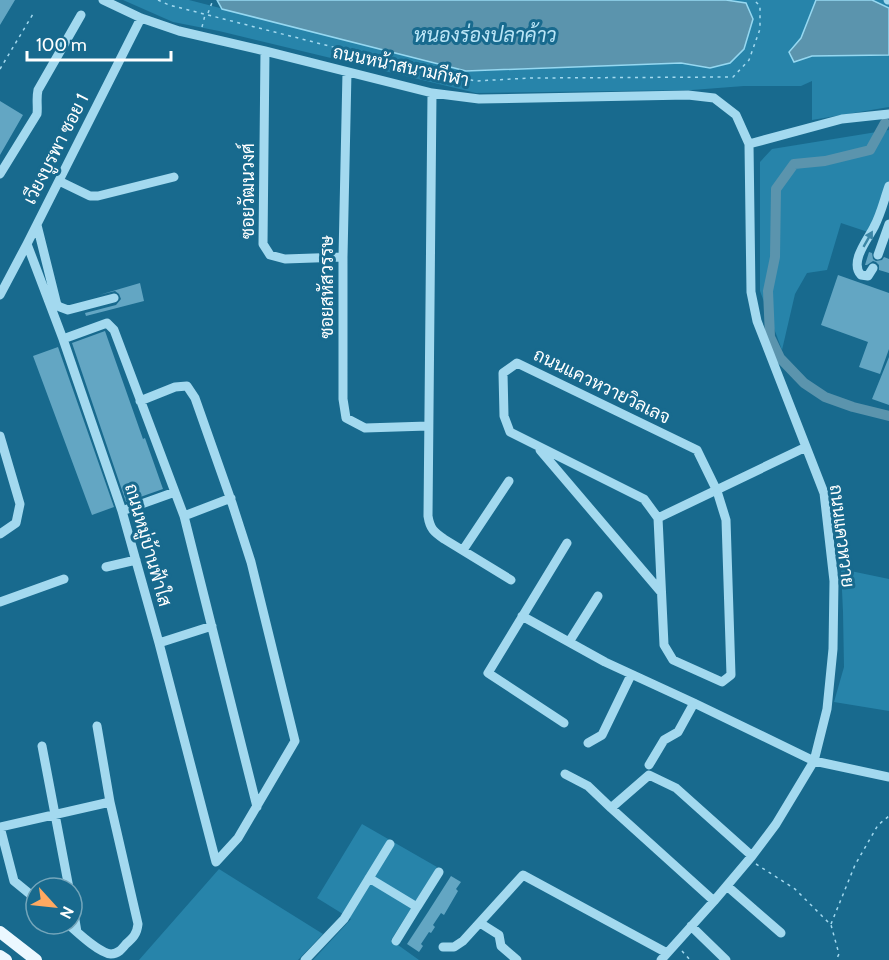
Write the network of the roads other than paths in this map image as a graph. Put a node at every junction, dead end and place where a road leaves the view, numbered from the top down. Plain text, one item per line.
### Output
1 (103, 0) edge
2 (81, 15) dead end
3 (141, 18) junction
4 (265, 51) junction
5 (347, 72) junction
6 (432, 93) junction
7 (889, 114) edge
8 (749, 144) junction
9 (1, 172) edge
10 (174, 177) dead end
11 (59, 181) junction
12 (889, 186) edge
13 (889, 224) edge
14 (37, 225) junction
15 (27, 244) junction
16 (878, 255) dead end
17 (343, 257) junction
18 (873, 268) dead end
19 (0, 295) edge
20 (114, 298) dead end
21 (63, 339) junction
22 (140, 401) junction
23 (428, 426) junction
24 (0, 436) edge
25 (537, 446) junction
26 (806, 447) junction
27 (509, 481) dead end
28 (717, 490) junction
29 (175, 492) junction
30 (231, 498) junction
31 (122, 511) junction
32 (184, 516) junction
33 (658, 518) junction
34 (0, 534) edge
35 (567, 543) dead end
36 (463, 550) junction
37 (136, 560) junction
38 (106, 567) dead end
39 (64, 579) dead end
40 (511, 580) dead end
41 (662, 592) junction
42 (598, 596) dead end
43 (0, 602) edge
44 (522, 616) junction
45 (212, 626) junction
46 (569, 642) junction
47 (159, 643) junction
48 (631, 675) junction
49 (694, 703) junction
50 (564, 723) dead end
51 (97, 726) dead end
52 (588, 743) dead end
53 (42, 746) dead end
54 (814, 761) junction
55 (649, 765) dead end
56 (566, 774) dead end
57 (889, 777) edge
58 (110, 802) junction
59 (257, 807) junction
60 (611, 808) junction
61 (56, 814) junction
62 (0, 827) edge
63 (390, 844) dead end
64 (750, 858) junction
65 (439, 872) dead end
66 (67, 876) edge
67 (369, 878) junction
68 (727, 886) junction
69 (24, 889) edge
70 (714, 901) junction
71 (417, 907) junction
72 (480, 923) junction
73 (691, 926) junction
74 (0, 932) edge
75 (781, 933) dead end
76 (82, 936) edge
77 (396, 941) dead end
78 (443, 946) dead end
79 (0, 956) edge
80 (664, 957) edge
81 (6, 960) edge
82 (36, 960) edge
83 (305, 960) edge
84 (517, 960) edge
85 (726, 960) edge

1 - 3 street, ถนนหน้าสนามกีฬา
2 - 9 street
3 - 4 street, ถนนหน้าสนามกีฬา
3 - 11 street, เวียงบูรพา ซอย 1
4 - 5 street, ถนนหน้าสนามกีฬา
4 - 17 street, ซอยวัฒนวงศ์
5 - 6 street, ถนนหน้าสนามกีฬา
5 - 17 street, ซอยสหัสวรรษ
6 - 8 street, ถนนหน้าสนามกีฬา
6 - 23 street
7 - 8 street
8 - 26 street, ถนนแควหวาย
10 - 11 street
11 - 14 street, เวียงบูรพา ซอย 1
18 -> 12 street
13 - 16 street
14 - 15 street, เวียงบูรพา ซอย 1
14 - 20 street
15 - 19 street, เวียงบูรพา ซอย 1
15 - 21 street, ถนนหมู่บ้านฟ้าใส
17 - 23 street, ซอยสหัสวรรษ
21 - 22 street
21 - 31 street, ถนนหมู่บ้านฟ้าใส
22 - 29 street
22 - 30 street
23 - 36 street
24 - 34 street
25 - 28 street, ถนนแควหวายวิลเลจ
25 - 33 street, ถนนแควหวายวิลเลจ
25 - 41 street, ถนนแควหวายวิลเลจ
26 - 28 street
26 - 54 street, ถนนแควหวาย
27 - 36 street
28 - 33 street
28 - 41 street, ถนนแควหวายวิลเลจ
29 - 31 street
29 - 32 street
30 - 32 street
30 - 59 street
31 - 37 street, ถนนหมู่บ้านฟ้าใส
32 - 45 street
33 - 41 street, ถนนแควหวายวิลเลจ
35 - 44 street
36 - 40 street
37 - 38 street
37 - 47 street, ถนนหมู่บ้านฟ้าใส
39 - 43 street
42 - 46 street
44 - 46 street
44 - 50 street
45 - 47 street
45 - 59 street
46 - 48 street
47 - 59 street, ถนนหมู่บ้านฟ้าใส
48 - 49 street
48 - 52 street
49 - 54 street
49 - 55 street
51 - 58 street
53 - 61 street
54 - 57 street
54 - 64 street, ถนนแควหวาย
56 - 60 street
58 - 61 street
58 - 76 street
60 - 64 street
60 - 70 street
61 - 62 street
61 - 66 street
62 - 69 street
63 - 67 street
64 - 68 street, ถนนแควหวาย
65 - 71 street
67 - 71 street
67 - 83 street
68 - 70 street, ถนนแควหวาย
68 - 75 street
70 - 73 street, ถนนแควหวาย
71 - 77 street
72 - 78 street
72 - 80 street
72 - 84 street
73 - 80 street, ถนนแควหวาย
73 - 85 street
74 - 82 main road
79 - 81 main road

